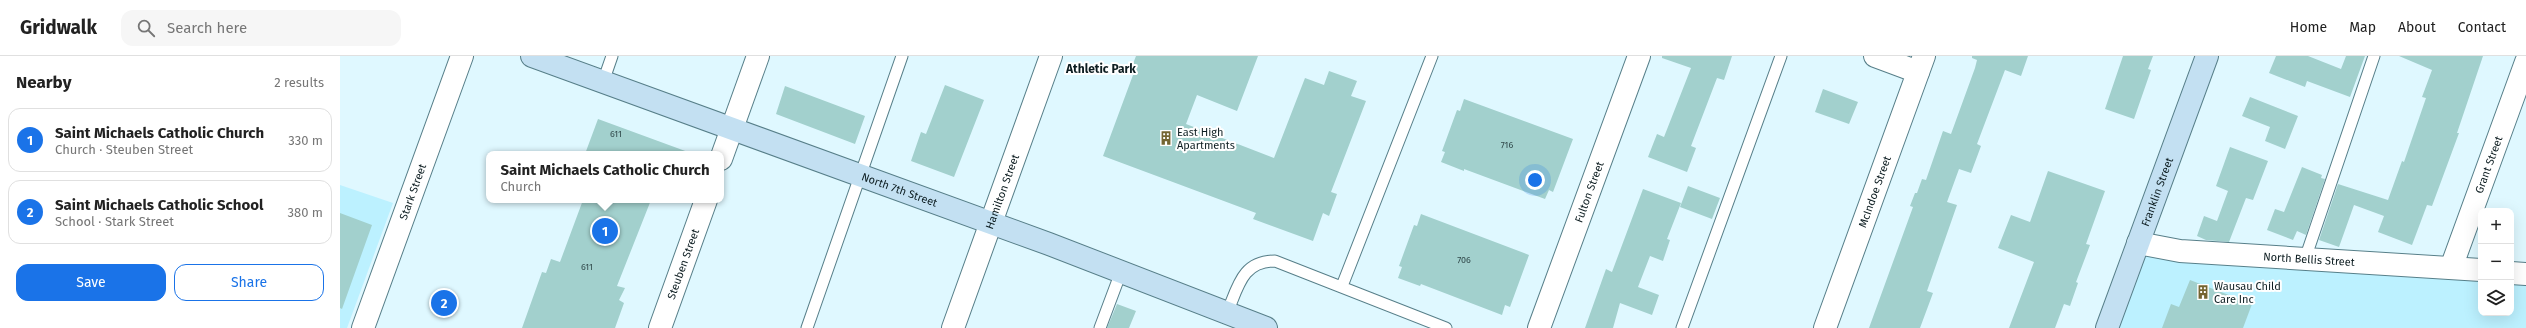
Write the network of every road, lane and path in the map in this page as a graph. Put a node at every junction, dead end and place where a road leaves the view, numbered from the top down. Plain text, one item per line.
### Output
1 (462, 56) edge
2 (532, 56) edge
3 (612, 56) edge
4 (758, 56) edge
5 (902, 56) edge
6 (1051, 56) edge
7 (1432, 56) edge
8 (1639, 56) edge
9 (1781, 56) edge
10 (1875, 56) edge
11 (2207, 56) edge
12 (2374, 56) edge
13 (2526, 62) edge
14 (1921, 64) edge
15 (603, 82) junction
16 (732, 130) junction
17 (724, 151) edge
18 (861, 177) junction
19 (705, 203) edge
20 (991, 224) junction
21 (2138, 243) junction
22 (2305, 259) junction
23 (2451, 268) junction
24 (2478, 270) edge
25 (1121, 272) junction
26 (2514, 273) edge
27 (2526, 274) edge
28 (1342, 286) junction
29 (1227, 313) junction
30 (1254, 326) edge
31 (364, 328) edge
32 (660, 328) edge
33 (807, 328) edge
34 (953, 328) edge
35 (1100, 328) edge
36 (1446, 328) edge
37 (1539, 328) edge
38 (1682, 328) edge
39 (1825, 328) edge
40 (2107, 328) edge

1 - 31 street, Stark Street
2 - 15 street, North 7th Street
3 - 15 lane
4 - 16 street
5 - 18 lane
6 - 20 street, Hamilton Street
7 - 28 lane
8 - 37 street, Fulton Street
9 - 38 lane
10 - 14 street
11 - 21 street, Franklin Street
12 - 22 lane
13 - 23 street, Grant Street
14 - 39 street, McIndoe Street
15 - 16 street, North 7th Street
16 - 17 street
16 - 18 street, North 7th Street
18 - 20 street, North 7th Street
18 - 33 lane
19 - 32 street, Steuben Street
20 - 25 street, North 7th Street
20 - 34 street, Hamilton Street
21 - 22 street, North Bellis Street
21 - 40 street, Franklin Street
22 - 23 street, North Bellis Street
23 - 24 street, North Bellis Street
25 - 29 street, North 7th Street
25 - 35 lane
26 - 27 street
28 - 29 lane
28 - 36 lane
29 - 30 street, North 7th Street

